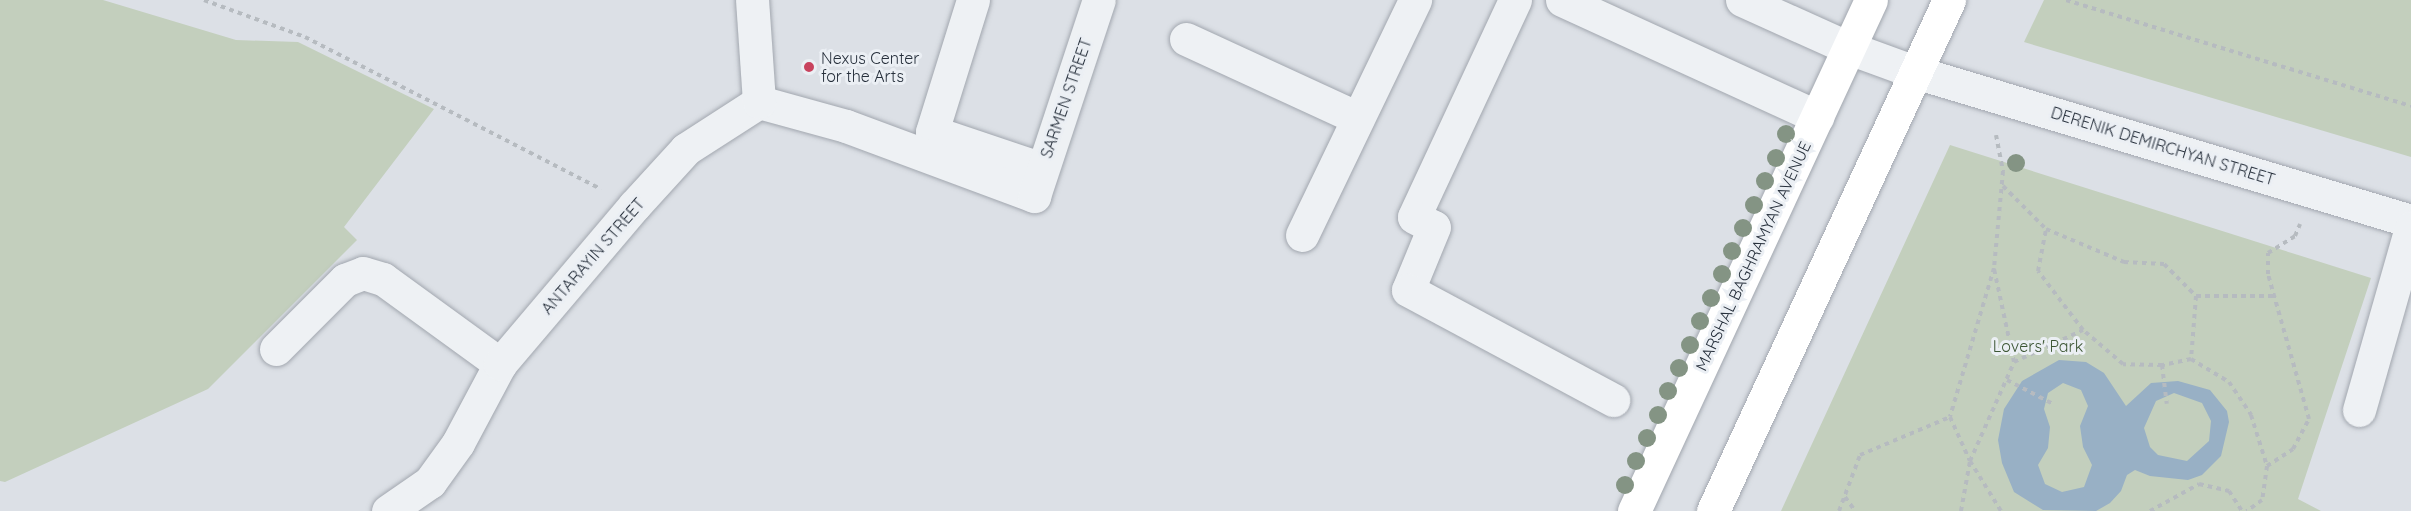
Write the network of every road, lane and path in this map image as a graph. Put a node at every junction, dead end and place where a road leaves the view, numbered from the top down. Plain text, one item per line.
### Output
1 (204, 0) edge
2 (753, 0) edge
3 (973, 0) edge
4 (1099, 0) edge
5 (1415, 0) edge
6 (1515, 0) edge
7 (1562, 0) edge
8 (1742, 0) edge
9 (1871, 0) edge
10 (1949, 0) edge
11 (2066, 0) edge
12 (1186, 39) dead end
13 (1849, 48) junction
14 (1915, 72) junction
15 (759, 102) junction
16 (2411, 106) edge
17 (1817, 117) junction
18 (1358, 118) junction
19 (1996, 135) dead end
20 (1038, 183) junction
21 (2003, 186) junction
22 (634, 206) junction
23 (2301, 220) dead end
24 (2411, 221) edge
25 (2411, 227) edge
26 (2046, 229) junction
27 (1302, 235) dead end
28 (1994, 268) junction
29 (2196, 296) junction
30 (2275, 296) junction
31 (2083, 330) junction
32 (276, 350) dead end
33 (2191, 358) junction
34 (2014, 362) junction
35 (500, 364) junction
36 (2162, 365) junction
37 (2007, 380) junction
38 (1613, 400) dead end
39 (2053, 404) dead end
40 (2167, 404) dead end
41 (2359, 410) dead end
42 (1950, 417) junction
43 (1970, 461) junction
44 (2266, 466) junction
45 (1845, 496) junction
46 (388, 511) edge
47 (1634, 511) edge
48 (1713, 511) edge
49 (1839, 511) edge
50 (1855, 511) edge
51 (1960, 511) edge
52 (2001, 511) edge
53 (2150, 511) edge
54 (2242, 511) edge
55 (2247, 511) edge

1 - 22 path
2 - 15 street
3 - 20 street
4 - 20 street, SARMEN STREET
5 - 18 street
6 - 38 street
7 - 17 street
8 - 13 street, DERENIK DEMIRCHYAN STREET
9 - 13 main road, MARSHAL BAGHRAMYAN AVENUE
10 - 14 main road
11 - 16 path
12 - 18 street
13 - 14 street, DERENIK DEMIRCHYAN STREET
13 - 17 main road, MARSHAL BAGHRAMYAN AVENUE
14 - 24 street, DERENIK DEMIRCHYAN STREET
14 - 48 main road
15 - 20 street
15 - 22 street, ANTARAYIN STREET
17 - 47 main road, MARSHAL BAGHRAMYAN AVENUE
18 - 27 street
19 - 21 path
21 - 26 path
21 - 28 path
22 - 35 street, ANTARAYIN STREET
23 - 30 path
25 - 41 street
26 - 29 path
26 - 31 path
28 - 34 path
28 - 42 path
29 - 30 path
29 - 33 path
30 - 44 path
31 - 34 path
31 - 36 path
32 - 35 street
33 - 36 path
33 - 44 path
34 - 37 path
35 - 46 street, ANTARAYIN STREET
36 - 40 path
37 - 39 path
37 - 43 path
42 - 43 path
42 - 45 path
43 - 51 path
43 - 52 path
44 - 55 path
45 - 49 path
45 - 50 path
53 - 54 path

